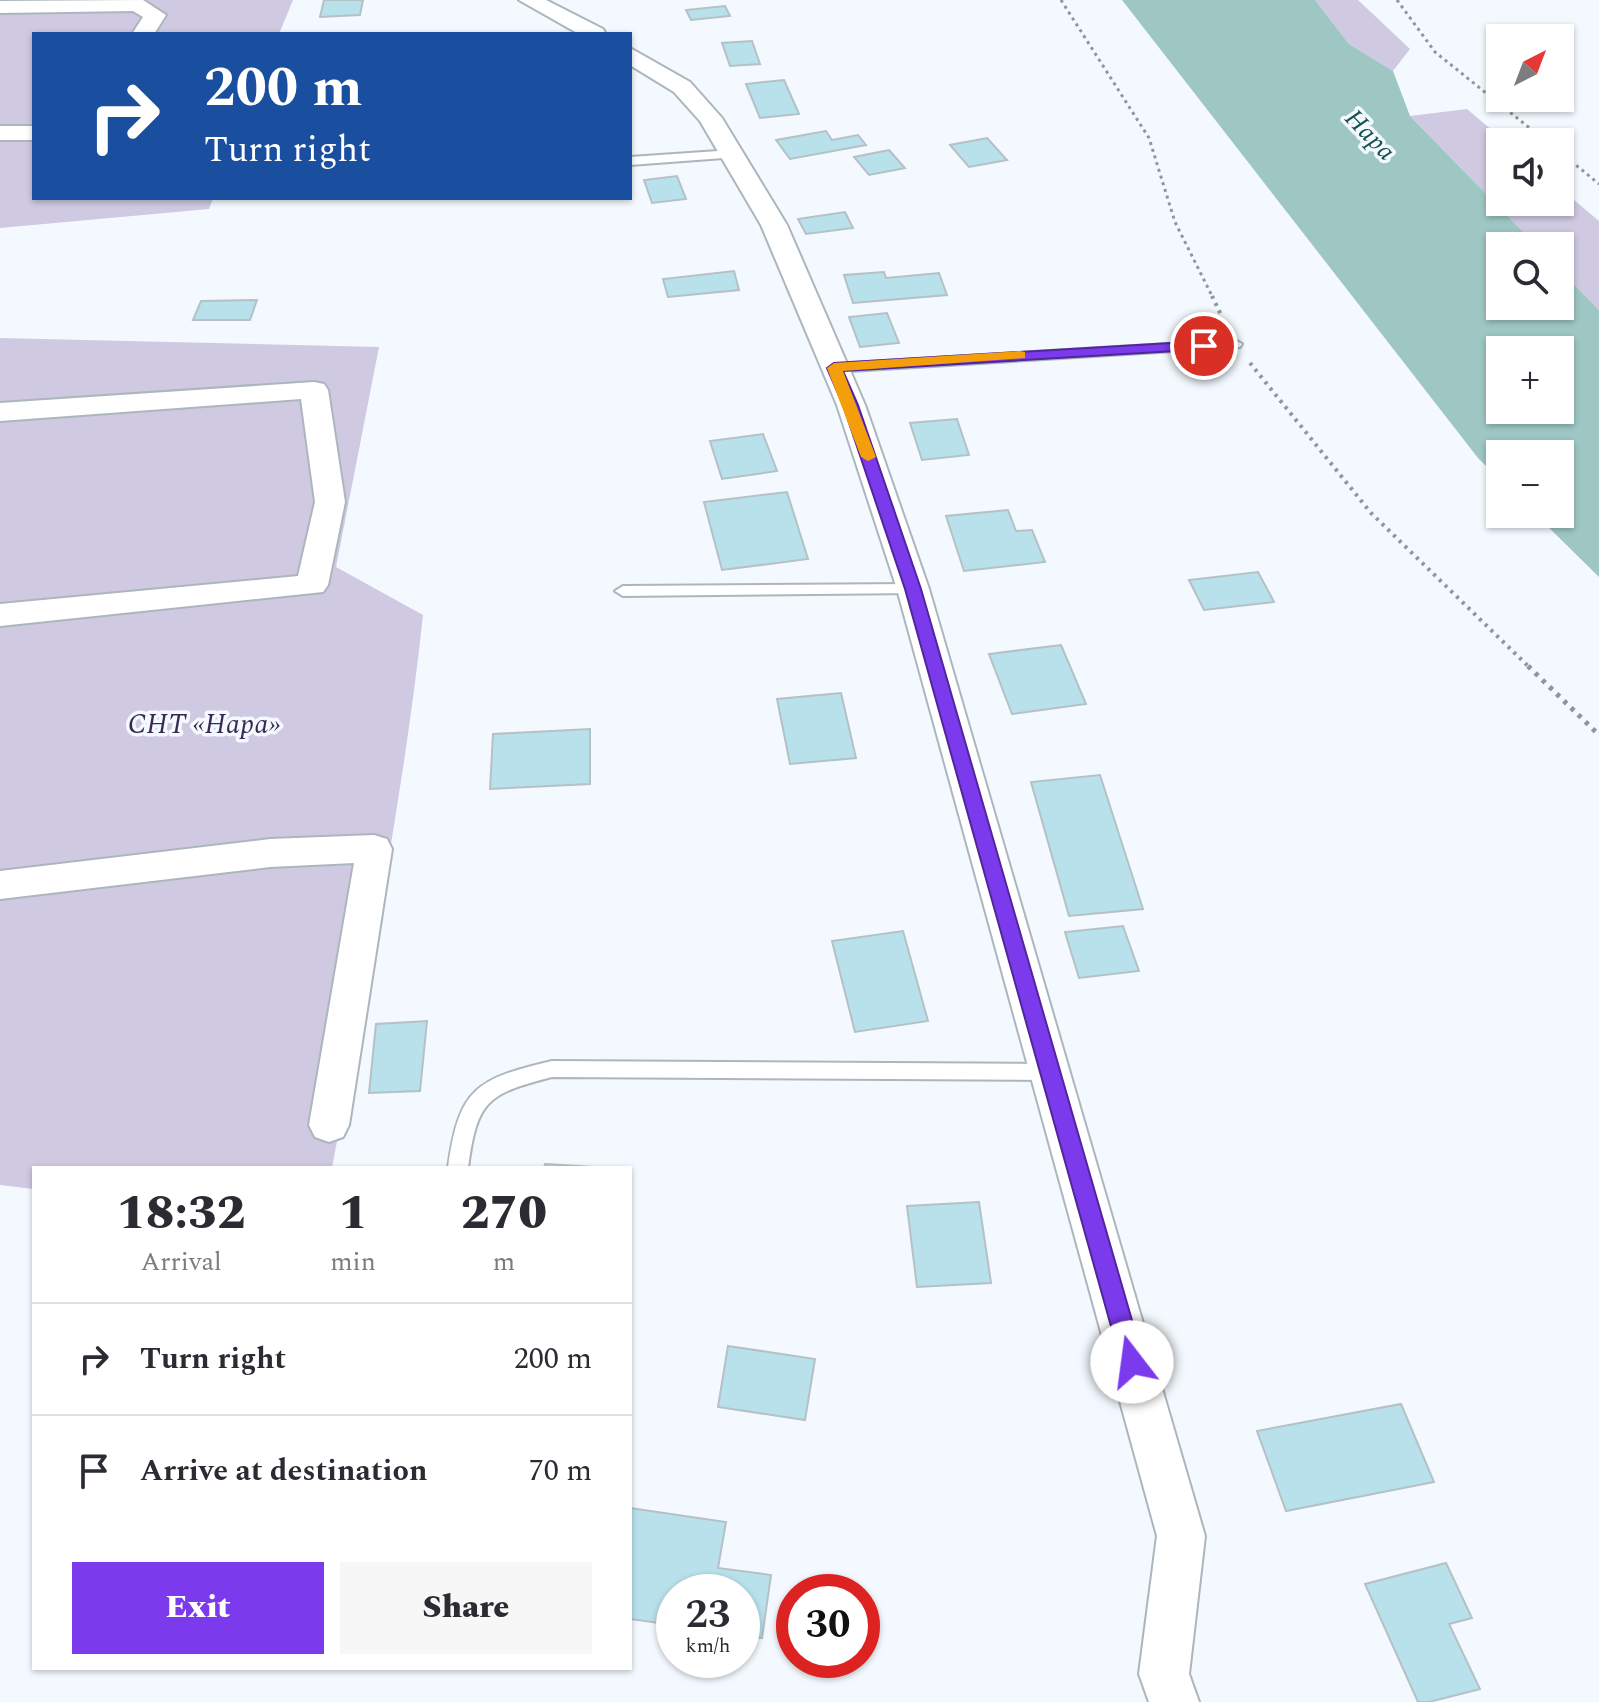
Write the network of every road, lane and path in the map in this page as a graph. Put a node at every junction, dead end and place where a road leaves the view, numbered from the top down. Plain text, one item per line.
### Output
1 (530, 0) edge
2 (1061, 0) edge
3 (1397, 0) edge
4 (0, 7) edge
5 (144, 32) edge
6 (591, 32) edge
7 (632, 56) edge
8 (1530, 128) edge
9 (0, 133) edge
10 (32, 133) edge
11 (733, 154) junction
12 (632, 161) edge
13 (1574, 163) edge
14 (1599, 184) edge
15 (1235, 344) junction
16 (834, 368) junction
17 (0, 412) edge
18 (913, 589) junction
19 (623, 591) dead end
20 (0, 615) edge
21 (1599, 735) edge
22 (0, 885) edge
23 (1052, 1072) junction
24 (329, 1125) dead end
25 (458, 1166) edge
26 (1174, 1702) edge

1 - 6 street
2 - 15 path
3 - 8 path
4 - 5 street
7 - 11 street
9 - 10 street
11 - 12 lane
11 - 16 street
13 - 14 path
15 - 16 lane
15 - 21 path
16 - 18 street
17 - 20 street
18 - 19 lane
18 - 23 street
22 - 24 street
23 - 25 lane
23 - 26 street

